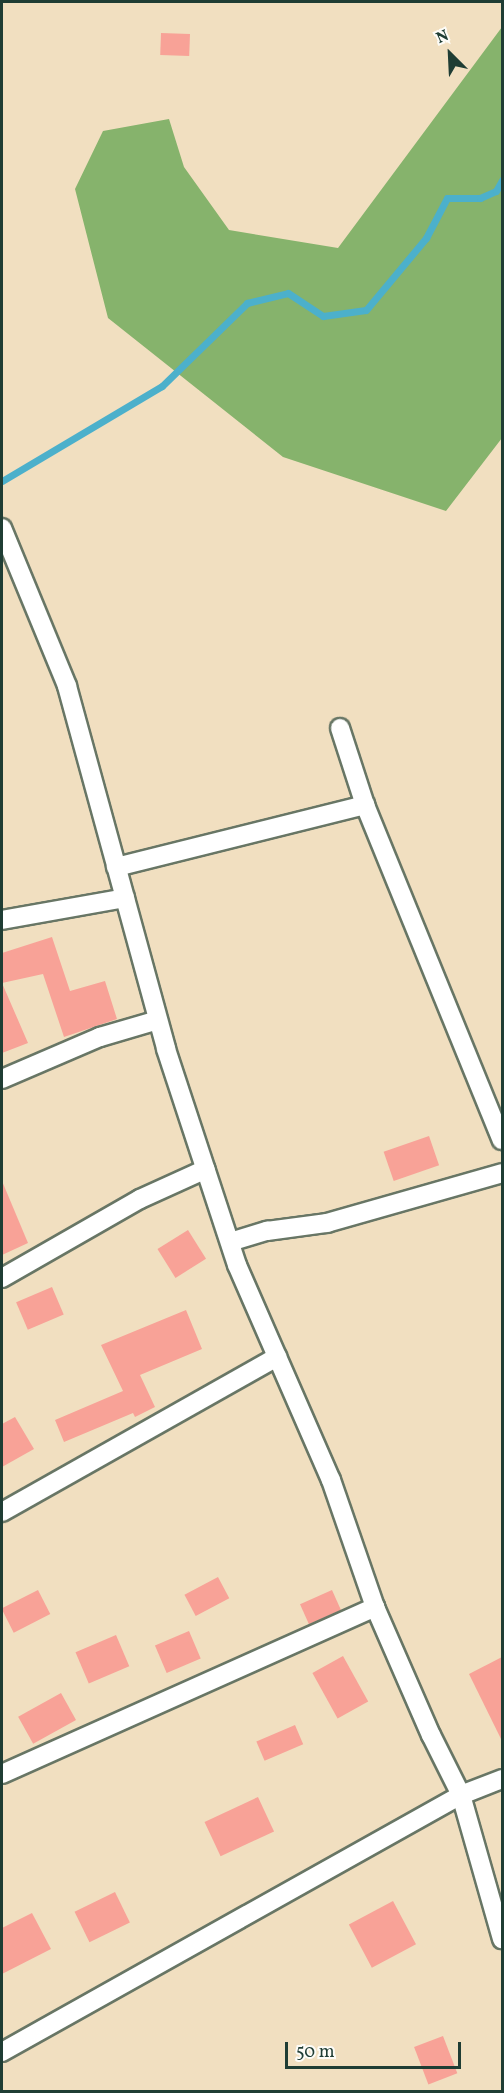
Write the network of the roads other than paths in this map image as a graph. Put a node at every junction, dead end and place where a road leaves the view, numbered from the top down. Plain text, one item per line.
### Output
1 (2, 528) edge
2 (340, 728) dead end
3 (365, 805) junction
4 (116, 867) junction
5 (125, 898) junction
6 (2, 920) edge
7 (158, 1020) junction
8 (2, 1078) edge
9 (502, 1140) edge
10 (206, 1169) junction
11 (502, 1173) edge
12 (230, 1242) junction
13 (2, 1278) edge
14 (277, 1357) junction
15 (2, 1512) edge
16 (375, 1607) junction
17 (2, 1774) edge
18 (502, 1779) edge
19 (460, 1795) junction
20 (502, 1939) edge
21 (2, 2052) edge

1 - 4 street
2 - 3 street
3 - 4 street
3 - 9 street
4 - 5 street
5 - 6 street
5 - 7 street
7 - 8 street
7 - 10 street
10 - 12 street
10 - 13 street
11 - 12 street
12 - 14 street
14 - 15 street
14 - 16 street
16 - 17 street
16 - 19 street
18 - 19 street
19 - 20 street
19 - 21 street

